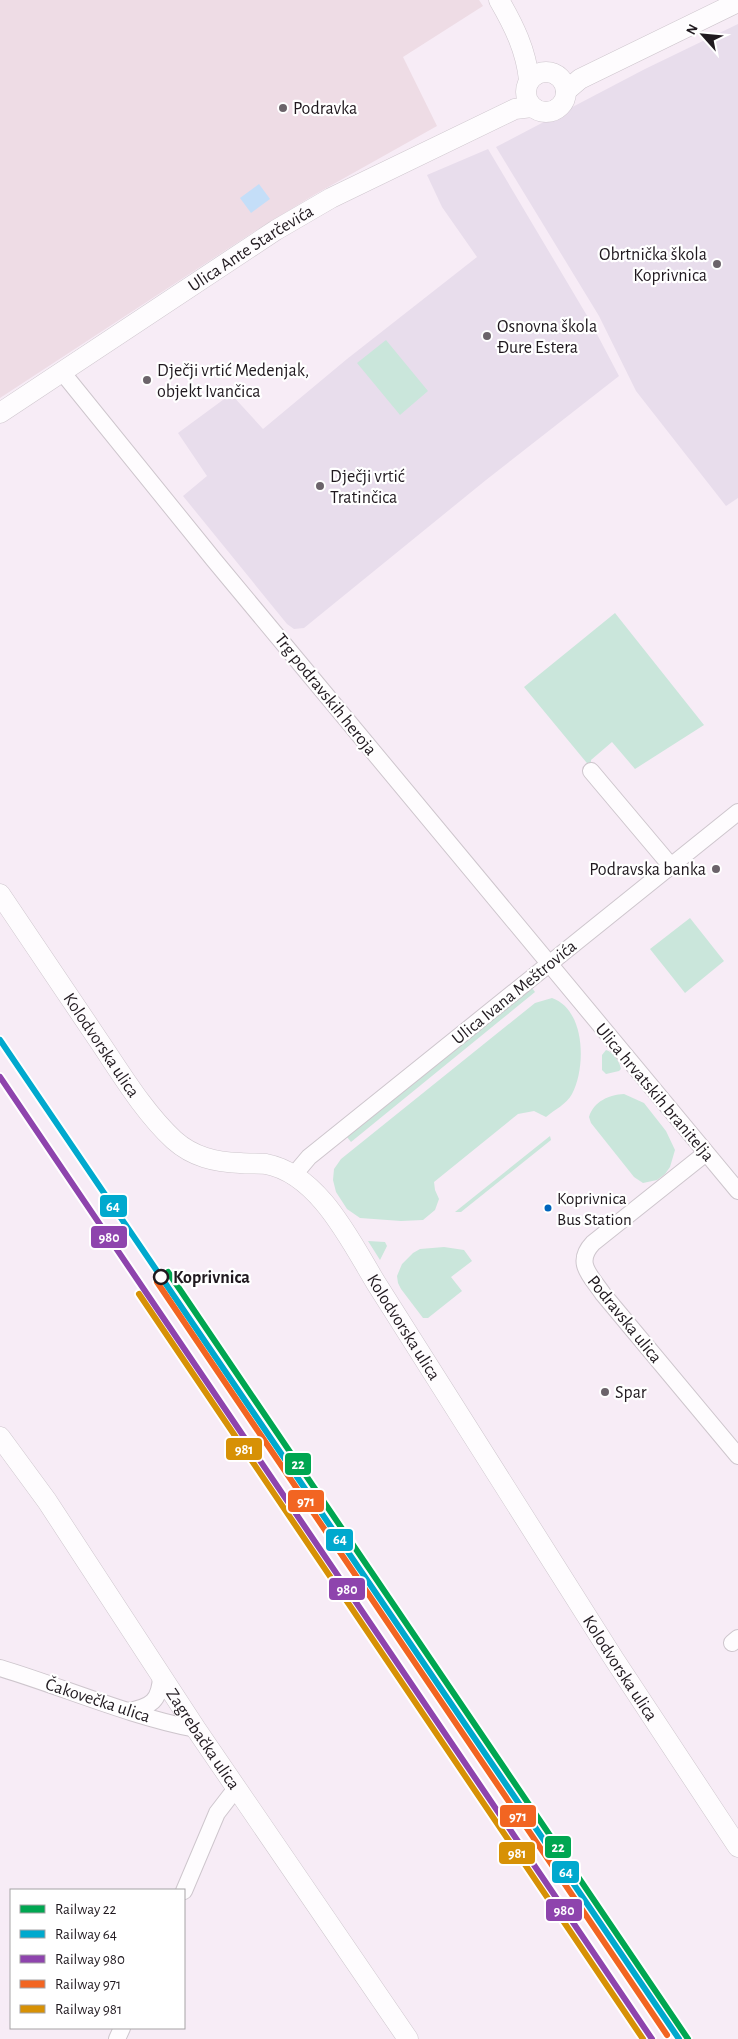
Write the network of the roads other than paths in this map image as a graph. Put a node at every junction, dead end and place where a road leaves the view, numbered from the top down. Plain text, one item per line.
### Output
1 (499, 0) edge
2 (724, 4) edge
3 (569, 83) junction
4 (528, 93) junction
5 (62, 372) junction
6 (0, 413) edge
7 (591, 771) dead end
8 (738, 812) edge
9 (671, 866) junction
10 (0, 894) edge
11 (549, 964) junction
12 (591, 1016) joint
13 (706, 1153) junction
14 (293, 1176) junction
15 (738, 1190) edge
16 (0, 1438) edge
17 (738, 1456) edge
18 (0, 1668) edge
19 (161, 1676) junction
20 (126, 1711) junction
21 (196, 1729) junction
22 (237, 1787) junction
23 (738, 1847) edge
24 (185, 1889) edge
25 (408, 2039) edge

1 - 4 main road
2 - 3 main road
3 - 4 main road
3 - 4 main road
4 - 5 main road, Ulica Ante Starčevića
5 - 6 main road, Ulica Ante Starčevića
5 - 11 street, Trg podravskih heroja
7 - 9 street
8 - 9 street, Ulica Ivana Meštrovića
9 - 11 street, Ulica Ivana Meštrovića
10 - 14 main road, Kolodvorska ulica
11 - 12 street, Trg podravskih heroja
11 - 14 street, Ulica Ivana Meštrovića
12 - 13 street, Ulica hrvatskih branitelja
13 - 15 street, Ulica hrvatskih branitelja
13 - 17 street, Podravska ulica
14 - 23 main road, Kolodvorska ulica
16 - 19 main road, Zagrebačka ulica
18 - 20 street, Čakovečka ulica
19 - 20 street
19 - 21 main road, Zagrebačka ulica
20 - 21 street, Čakovečka ulica
21 - 22 main road, Zagrebačka ulica
22 - 24 street
22 - 25 main road, Zagrebačka ulica

